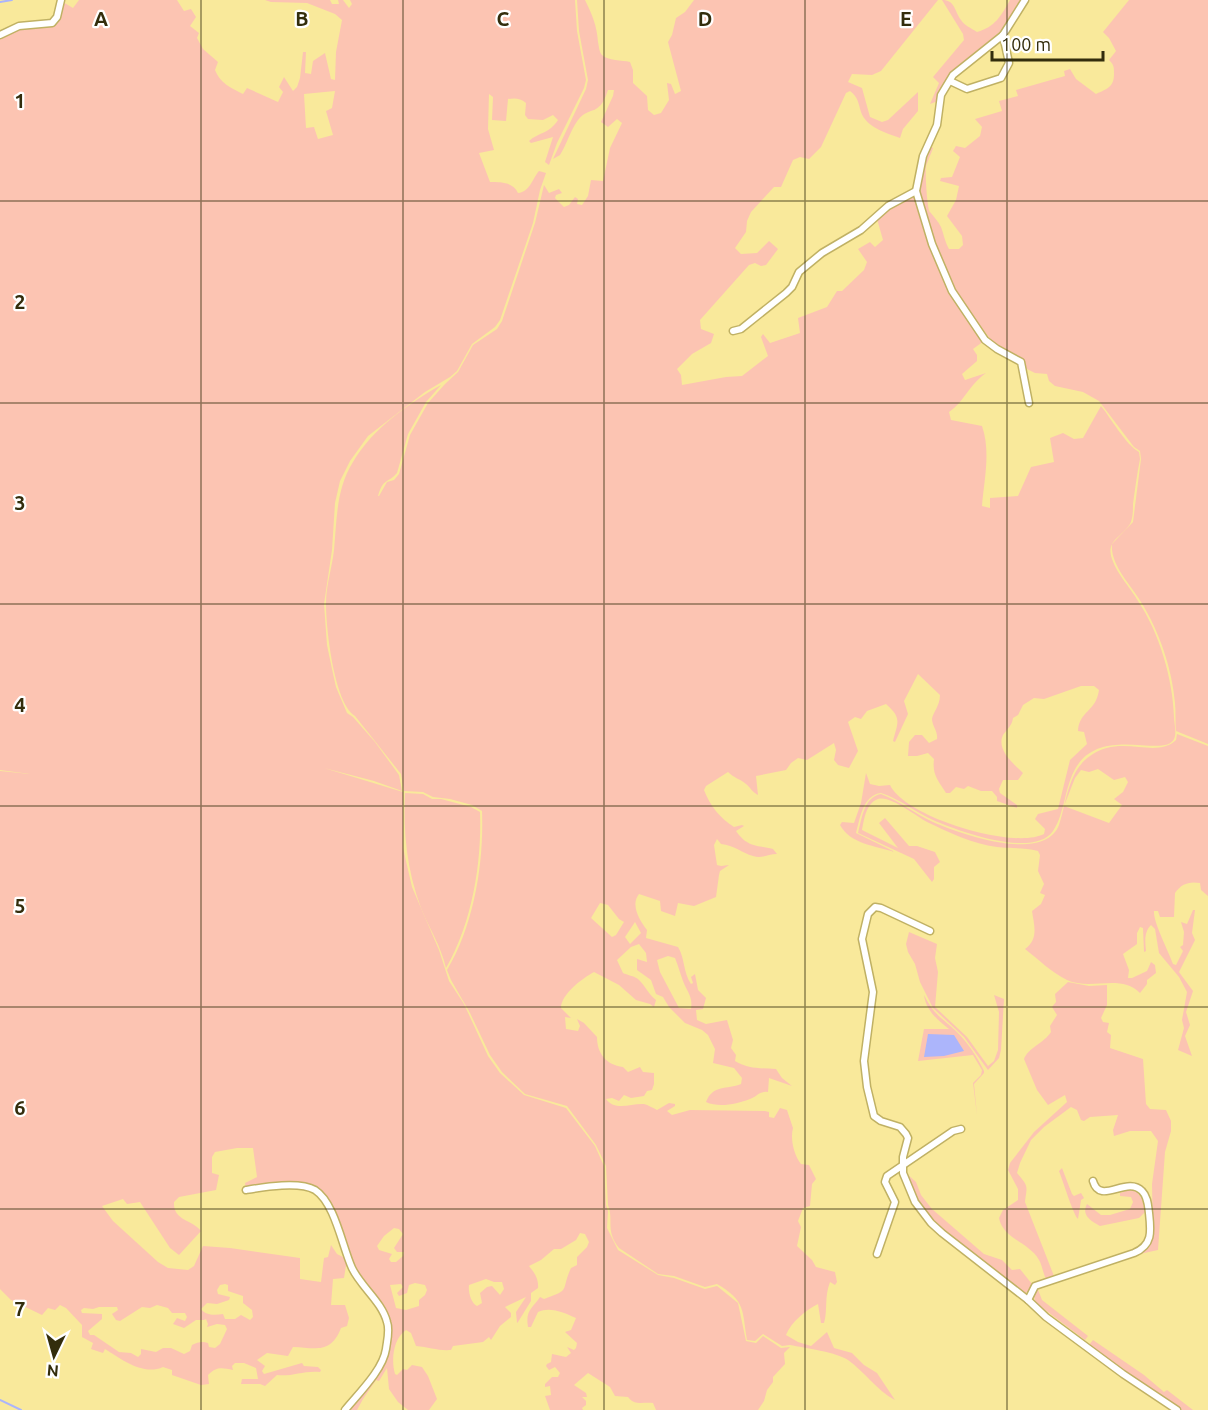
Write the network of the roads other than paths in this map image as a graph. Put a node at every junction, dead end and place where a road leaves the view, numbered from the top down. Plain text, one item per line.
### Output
1 (61, 0) edge
2 (1025, 0) edge
3 (0, 35) edge
4 (1003, 35) junction
5 (950, 81) junction
6 (916, 191) junction
7 (733, 331) dead end
8 (1029, 404) dead end
9 (930, 931) dead end
10 (961, 1129) dead end
11 (902, 1165) junction
12 (1093, 1181) dead end
13 (246, 1190) dead end
14 (877, 1254) dead end
15 (1028, 1300) junction
16 (345, 1410) edge
17 (1177, 1410) edge

1 - 3 street
2 - 4 street
4 - 5 street
4 - 5 street
5 - 6 street
6 - 7 street
6 - 8 street
9 - 11 street
10 - 11 street
11 - 14 street
11 - 15 street
12 - 15 street
13 - 16 street
15 - 17 street

